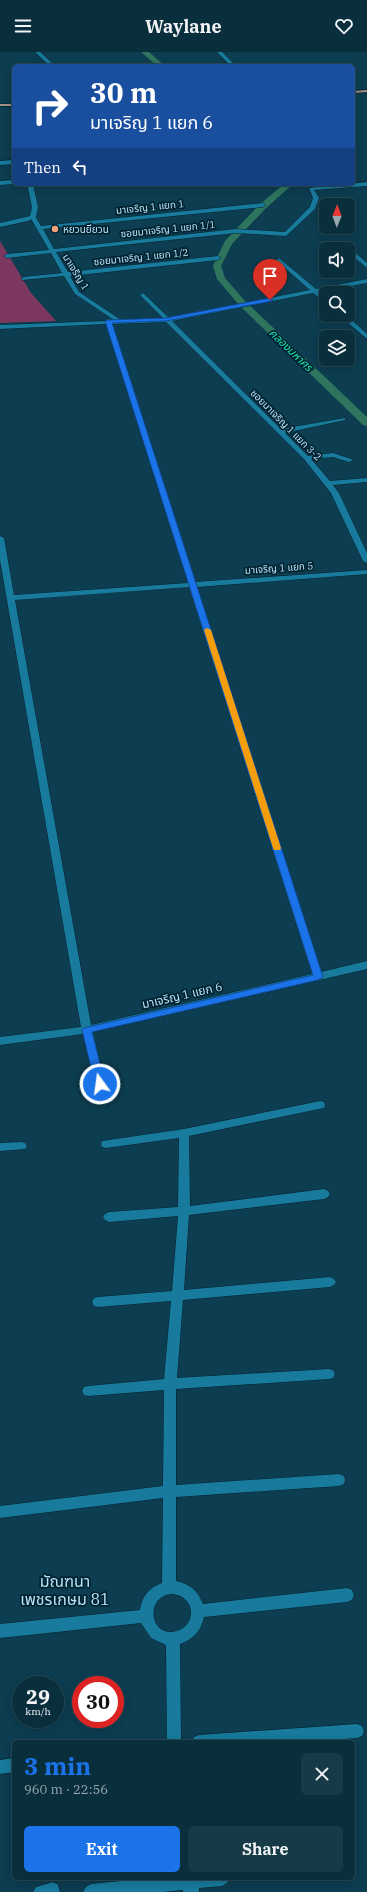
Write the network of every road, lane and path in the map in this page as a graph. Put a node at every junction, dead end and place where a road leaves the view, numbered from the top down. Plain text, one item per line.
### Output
1 (37, 52) edge
2 (219, 52) edge
3 (51, 64) edge
4 (232, 64) edge
5 (355, 92) edge
6 (367, 92) edge
7 (355, 97) edge
8 (367, 97) edge
9 (0, 100) edge
10 (12, 100) edge
11 (0, 105) edge
12 (12, 105) edge
13 (0, 162) edge
14 (12, 162) edge
15 (12, 182) edge
16 (0, 183) edge
17 (367, 184) edge
18 (355, 185) edge
19 (30, 186) edge
20 (341, 186) edge
21 (263, 205) dead end
22 (33, 217) junction
23 (0, 225) edge
24 (39, 228) junction
25 (52, 250) junction
26 (355, 255) edge
27 (7, 256) dead end
28 (218, 258) dead end
29 (279, 260) dead end
30 (367, 266) edge
31 (65, 274) junction
32 (24, 279) dead end
33 (367, 281) edge
34 (314, 291) junction
35 (143, 295) dead end
36 (319, 295) edge
37 (166, 320) junction
38 (108, 321) junction
39 (119, 321) junction
40 (350, 322) edge
41 (0, 327) edge
42 (367, 337) edge
43 (342, 419) dead end
44 (279, 432) junction
45 (306, 458) junction
46 (349, 460) dead end
47 (367, 480) edge
48 (328, 483) junction
49 (0, 538) edge
50 (367, 561) edge
51 (367, 572) edge
52 (192, 584) junction
53 (10, 598) junction
54 (367, 965) edge
55 (318, 977) junction
56 (87, 1030) junction
57 (0, 1041) edge
58 (100, 1084) dead end
59 (320, 1105) dead end
60 (184, 1133) junction
61 (106, 1144) dead end
62 (21, 1146) dead end
63 (0, 1147) edge
64 (324, 1194) dead end
65 (184, 1211) junction
66 (109, 1217) dead end
67 (330, 1282) dead end
68 (176, 1295) junction
69 (98, 1302) dead end
70 (329, 1374) dead end
71 (170, 1384) junction
72 (88, 1391) dead end
73 (339, 1480) dead end
74 (171, 1491) junction
75 (0, 1512) edge
76 (170, 1587) junction
77 (347, 1595) dead end
78 (198, 1610) junction
79 (145, 1616) junction
80 (0, 1631) edge
81 (173, 1638) junction
82 (357, 1731) dead end
83 (174, 1740) edge
84 (228, 1740) edge
85 (12, 1765) edge
86 (0, 1767) edge
87 (210, 1880) edge
88 (191, 1883) edge
89 (91, 1892) edge

1 - 3 street
2 - 4 street
5 - 6 main road
7 - 8 main road
9 - 10 main road
11 - 12 main road
13 - 14 street
15 - 16 street
17 - 18 street, ซอยมาเจริญ 1 แยก 1/1
19 - 22 street
20 - 25 street, ซอยมาเจริญ 1 แยก 1/1
21 - 24 street, มาเจริญ 1 แยก 1
22 - 23 street
22 - 24 street, มาเจริญ 1
24 - 25 street, มาเจริญ 1
25 - 27 street, ซอยมาเจริญ 1 แยก 1/1
25 - 31 street, มาเจริญ 1
26 - 30 street
28 - 31 street, ซอยมาเจริญ 1 แยก 1/2
29 - 34 street
31 - 32 street, ซอยมาเจริญ 1 แยก 1/2
31 - 39 street, มาเจริญ 1
33 - 34 street
34 - 36 street
34 - 37 street
35 - 37 street, ซอยมาเจริญ 1 แยก 3-2
37 - 39 street
37 - 44 street, ซอยมาเจริญ 1 แยก 3-2
38 - 39 street
38 - 41 street
38 - 52 street
40 - 42 street
43 - 44 street
44 - 45 street, ซอยมาเจริญ 1 แยก 3-2
45 - 46 street
45 - 48 street, ซอยมาเจริญ 1 แยก 3-2
47 - 48 street
48 - 50 street, ซอยมาเจริญ 1 แยก 3-2
49 - 53 street
51 - 52 street, มาเจริญ 1 แยก 5
52 - 53 street, มาเจริญ 1 แยก 5
52 - 55 street
53 - 56 street
54 - 55 street, มาเจริญ 1 แยก 6
55 - 56 street, มาเจริญ 1 แยก 6
56 - 57 street, มาเจริญ 1 แยก 6
56 - 58 street
59 - 60 street
60 - 61 street
60 - 65 street
62 - 63 street
64 - 65 street
65 - 66 street
65 - 68 street
67 - 68 street
68 - 69 street
68 - 71 street
70 - 71 street
71 - 72 street
71 - 74 street
73 - 74 street
74 - 75 street
74 - 76 street
76 - 78 street
76 - 79 street
77 - 78 street
78 - 81 street
79 - 80 street
79 - 81 street
81 - 83 street
82 - 84 street
85 - 86 street
87 - 88 street
88 - 89 street

